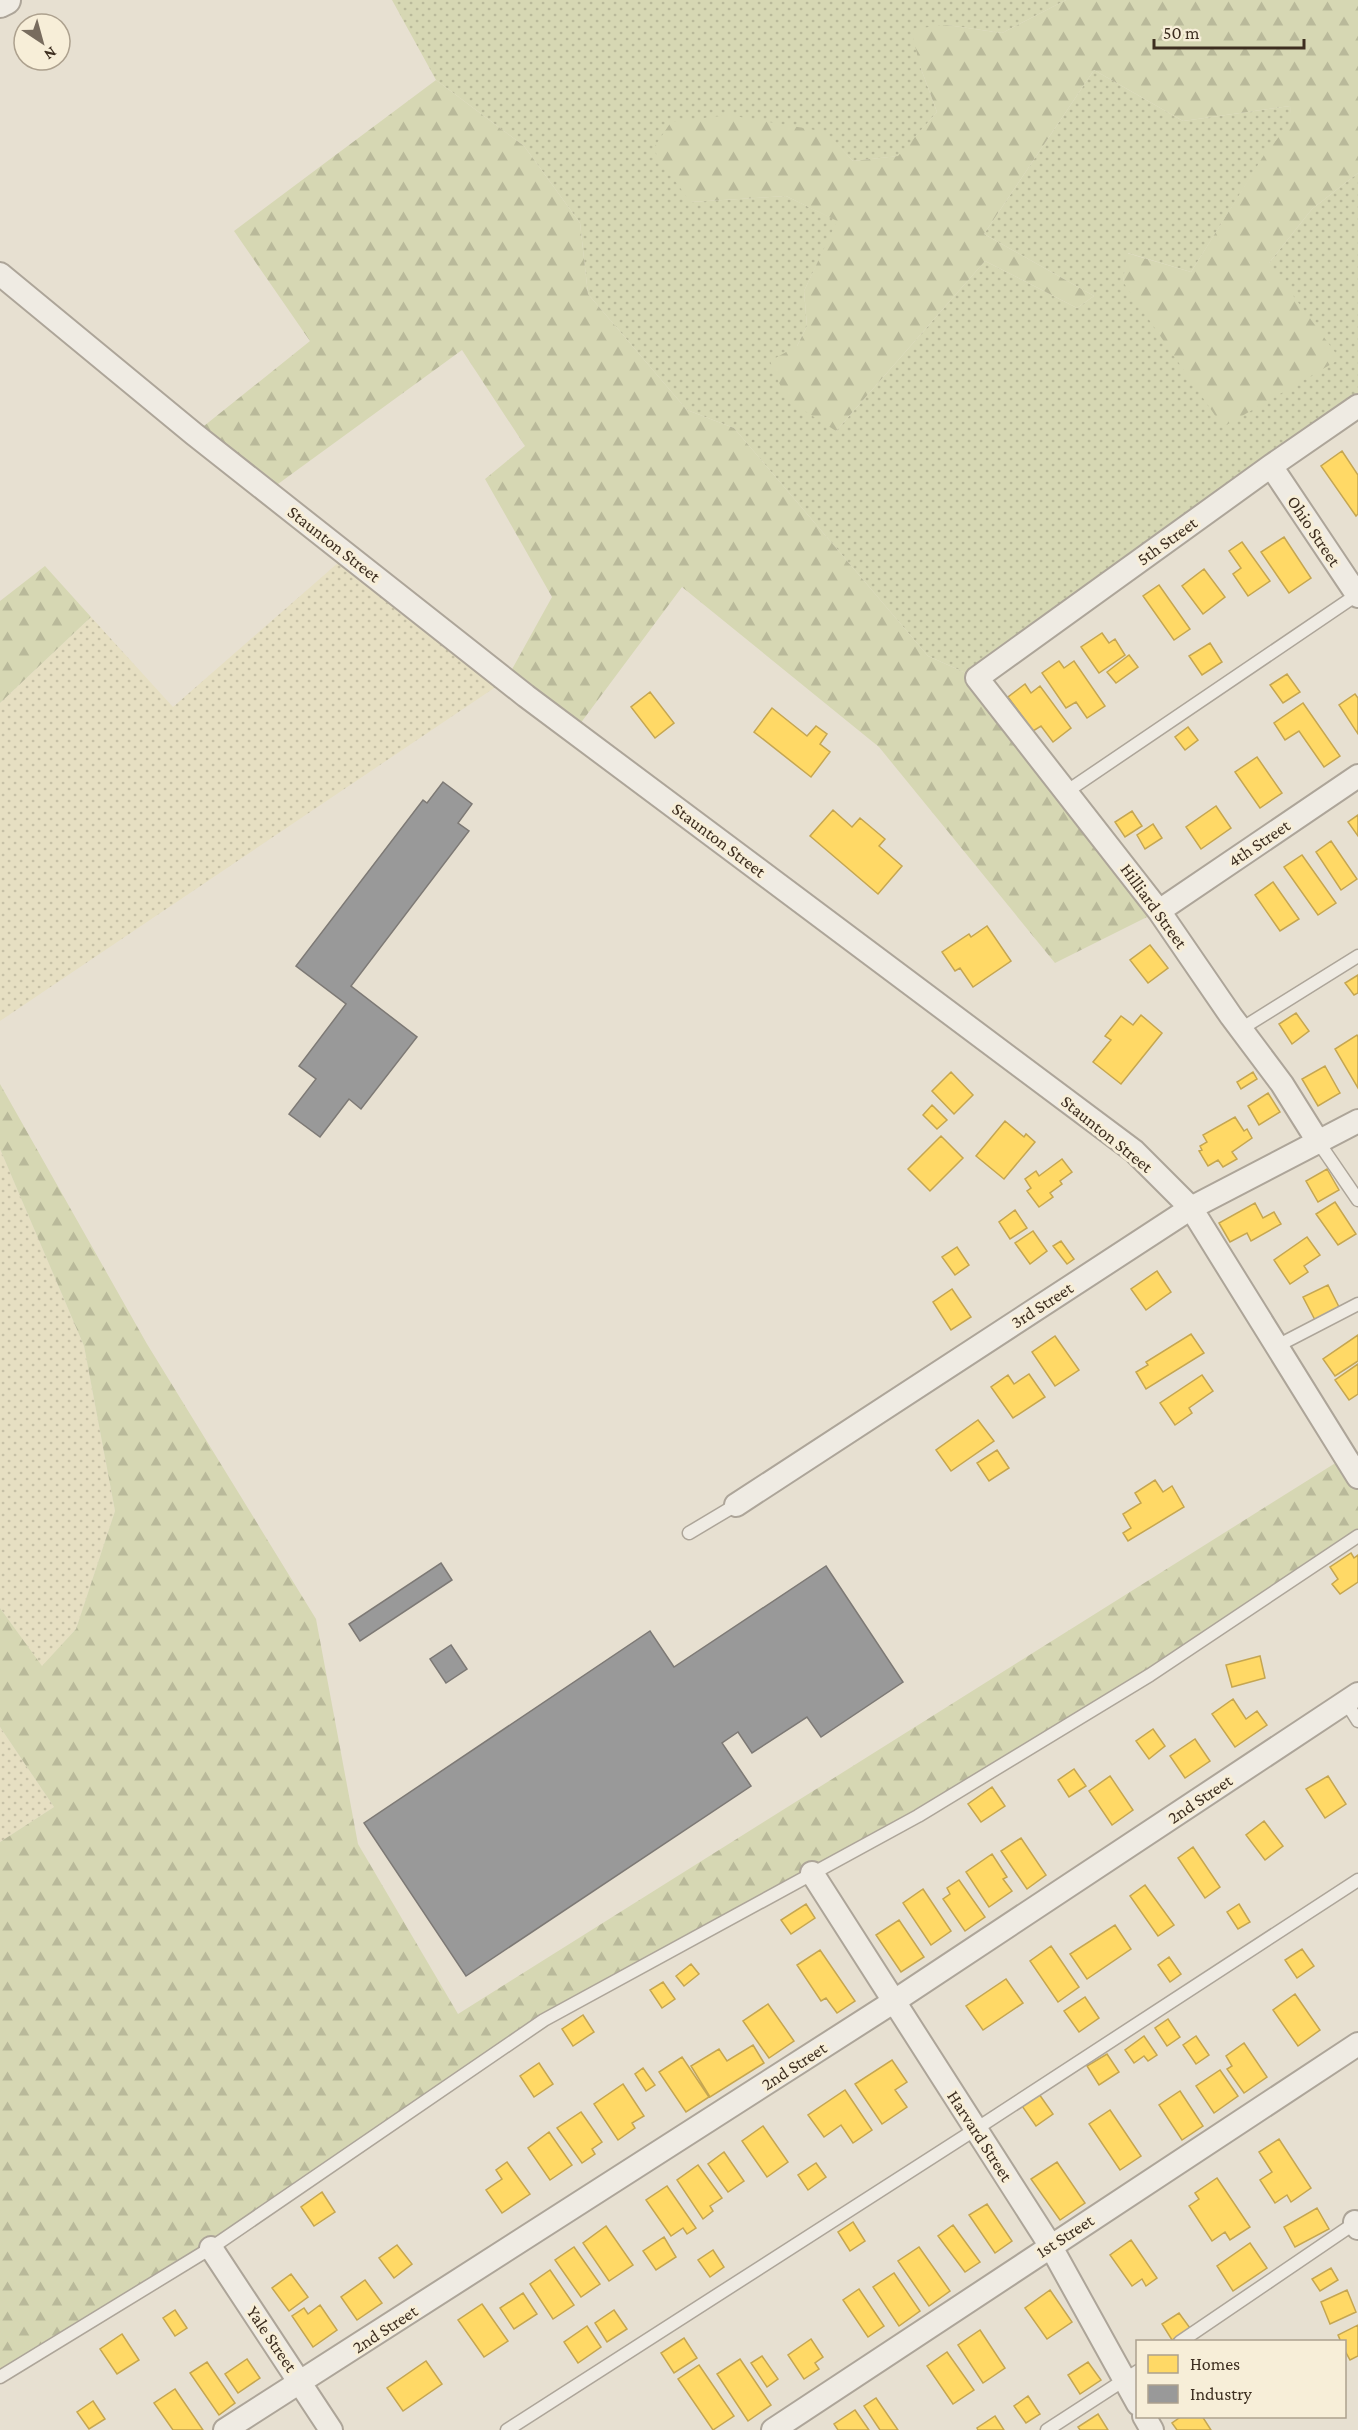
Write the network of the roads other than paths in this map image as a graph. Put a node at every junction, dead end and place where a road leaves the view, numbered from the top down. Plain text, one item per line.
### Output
1 (6, 0) edge
2 (0, 3) edge
3 (0, 274) edge
4 (1358, 406) edge
5 (1270, 466) junction
6 (1358, 595) edge
7 (977, 678) joint
8 (1358, 776) edge
9 (1066, 792) junction
10 (1160, 910) junction
11 (1358, 956) edge
12 (1240, 1029) junction
13 (1358, 1121) edge
14 (1319, 1143) junction
15 (1358, 1200) edge
16 (1191, 1208) junction
17 (1358, 1304) edge
18 (1277, 1346) junction
19 (1358, 1477) edge
20 (736, 1505) joint
21 (689, 1533) dead end
22 (1358, 1536) edge
23 (1352, 1698) edge
24 (1358, 1721) edge
25 (812, 1873) junction
26 (1358, 1880) edge
27 (893, 2002) junction
28 (1358, 2044) edge
29 (975, 2129) junction
30 (1357, 2224) edge
31 (1050, 2245) junction
32 (211, 2248) junction
33 (1183, 2340) edge
34 (1131, 2375) edge
35 (0, 2377) edge
36 (301, 2383) junction
37 (1136, 2399) edge
38 (225, 2430) edge
39 (331, 2430) edge
40 (507, 2430) edge
41 (772, 2430) edge
42 (1047, 2430) edge

1 - 2 street
3 - 16 street, Staunton Street
4 - 5 street, 5th Street
5 - 6 street, Ohio Street
5 - 7 street, 5th Street
6 - 9 lane
7 - 9 street, Hilliard Street
8 - 10 street, 4th Street
9 - 10 street, Hilliard Street
10 - 12 street, Hilliard Street
11 - 12 lane
12 - 14 street, Hilliard Street
13 - 14 street, 3rd Street
14 - 15 lane
14 - 16 street, 3rd Street
16 - 18 street, Staunton Street
16 - 20 street, 3rd Street
17 - 18 lane
18 - 19 street, Staunton Street
20 - 21 lane
22 - 25 lane
23 - 24 lane
23 - 27 street, 2nd Street
25 - 27 street, Harvard Street
25 - 32 lane
26 - 29 lane
27 - 29 street, Harvard Street
27 - 36 street, 2nd Street
28 - 31 street, 1st Street
29 - 31 street, Harvard Street
29 - 40 lane
30 - 33 lane
31 - 34 street, Harvard Street
31 - 41 street, 1st Street
32 - 35 lane
32 - 36 street, Yale Street
34 - 37 street, Harvard Street
34 - 42 lane
36 - 38 street, 2nd Street
36 - 39 street, Yale Street

